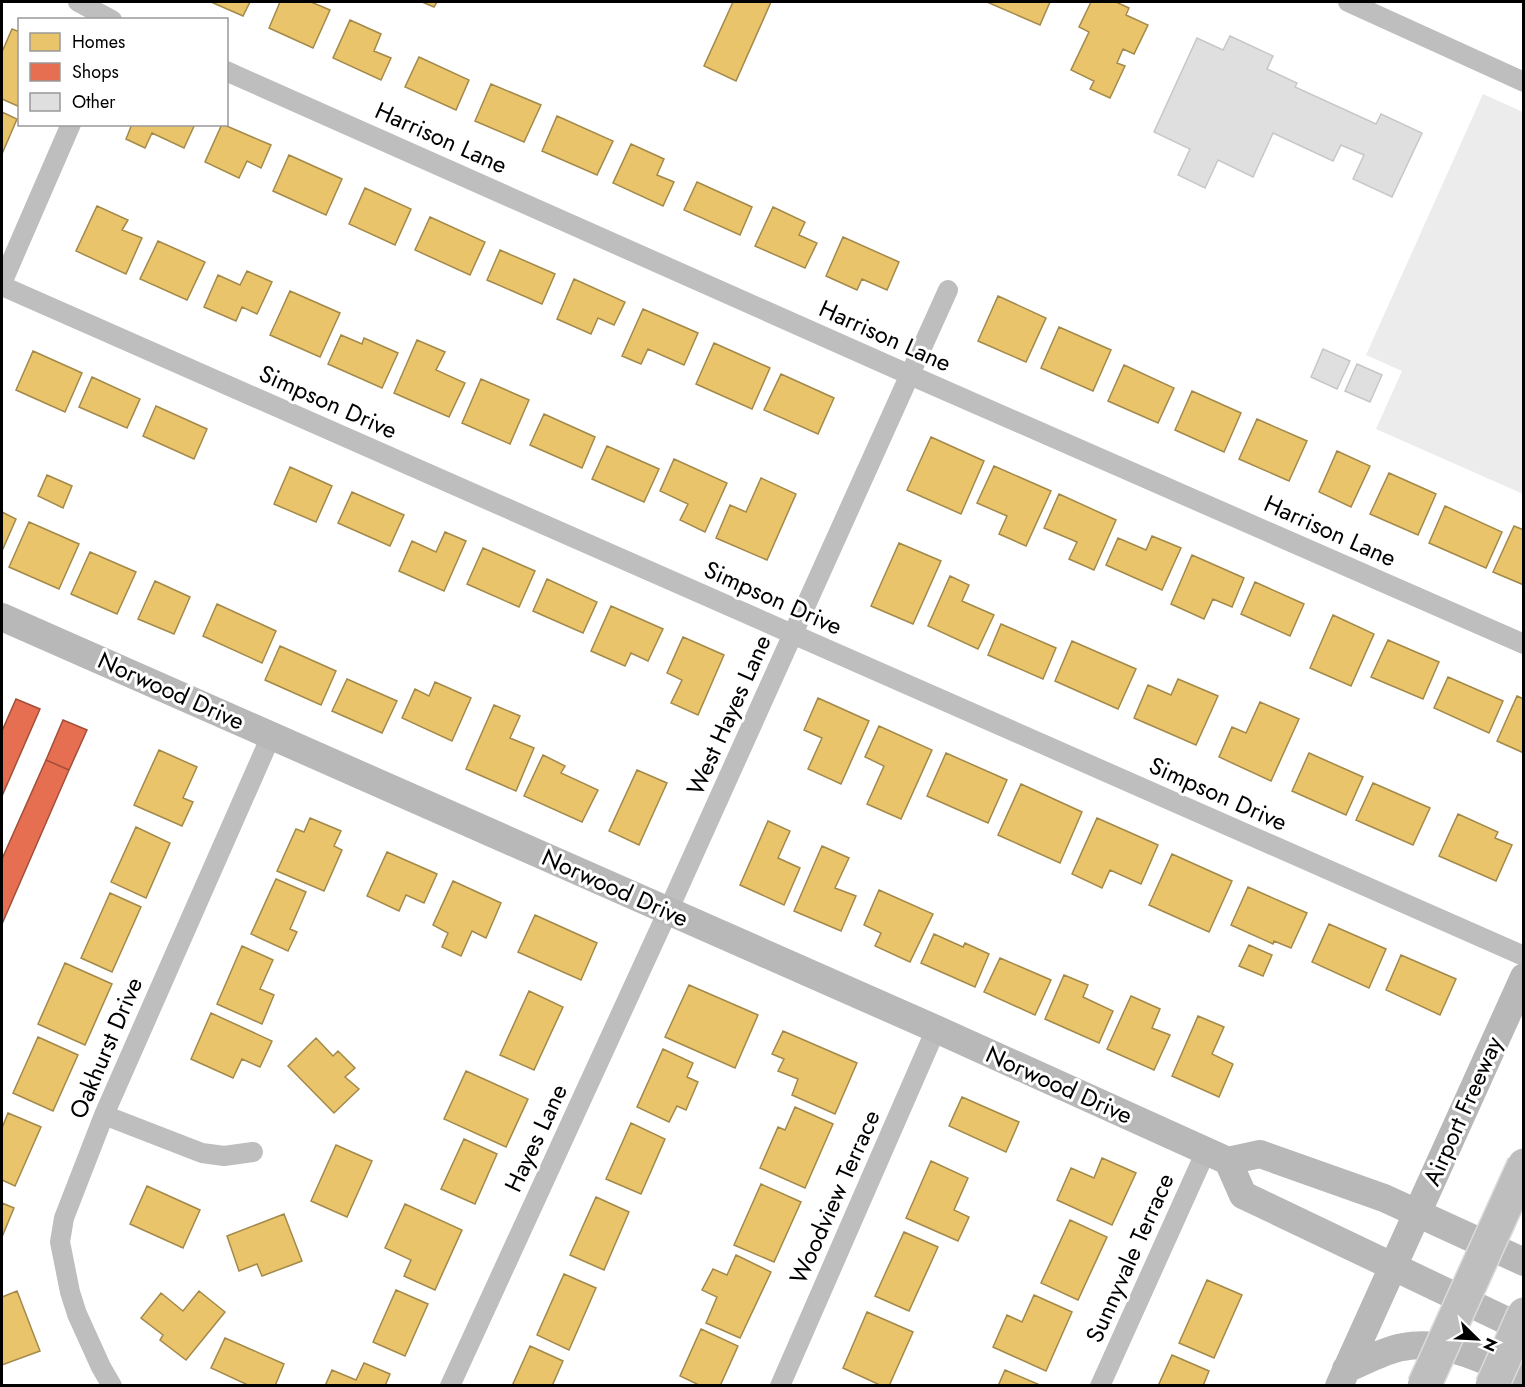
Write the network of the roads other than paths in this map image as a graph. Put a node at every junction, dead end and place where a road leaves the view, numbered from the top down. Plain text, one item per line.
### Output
1 (78, 2) edge
2 (1348, 2) edge
3 (108, 18) edge
4 (228, 72) edge
5 (1524, 82) edge
6 (70, 126) edge
7 (2, 284) edge
8 (948, 290) dead end
9 (909, 375) junction
10 (2, 617) edge
11 (793, 635) junction
12 (1524, 644) edge
13 (271, 736) junction
14 (668, 911) junction
15 (1524, 956) edge
16 (1524, 977) edge
17 (936, 1029) junction
18 (104, 1114) junction
19 (253, 1152) dead end
20 (1217, 1156) junction
21 (1524, 1166) edge
22 (1417, 1213) junction
23 (1524, 1262) edge
24 (1392, 1267) junction
25 (1524, 1314) edge
26 (1524, 1329) edge
27 (1342, 1377) edge
28 (1524, 1377) edge
29 (112, 1386) edge
30 (450, 1386) edge
31 (780, 1386) edge
32 (1100, 1386) edge
33 (1424, 1386) edge
34 (1492, 1386) edge

1 - 3 street
2 - 5 street
4 - 9 street, Harrison Lane
6 - 7 street
7 - 11 street, Simpson Drive
8 - 9 street
9 - 11 street, West Hayes Lane
9 - 12 street, Harrison Lane
10 - 13 street, Norwood Drive
11 - 14 street, West Hayes Lane
11 - 15 street, Simpson Drive
13 - 14 street, Norwood Drive
13 - 18 street, Oakhurst Drive
14 - 17 street, Norwood Drive
14 - 30 street, Hayes Lane
16 - 22 street, Airport Freeway
17 - 20 street, Norwood Drive
17 - 31 street, Woodview Terrace
18 - 19 street
18 - 29 street, Oakhurst Drive
20 - 22 street
20 - 24 street
20 - 32 street, Sunnyvale Terrace
21 - 33 highway, bridge
22 - 23 street
22 - 24 street, Airport Freeway
24 - 26 street
24 - 27 street, Airport Freeway
25 - 34 highway, bridge
27 - 28 street

